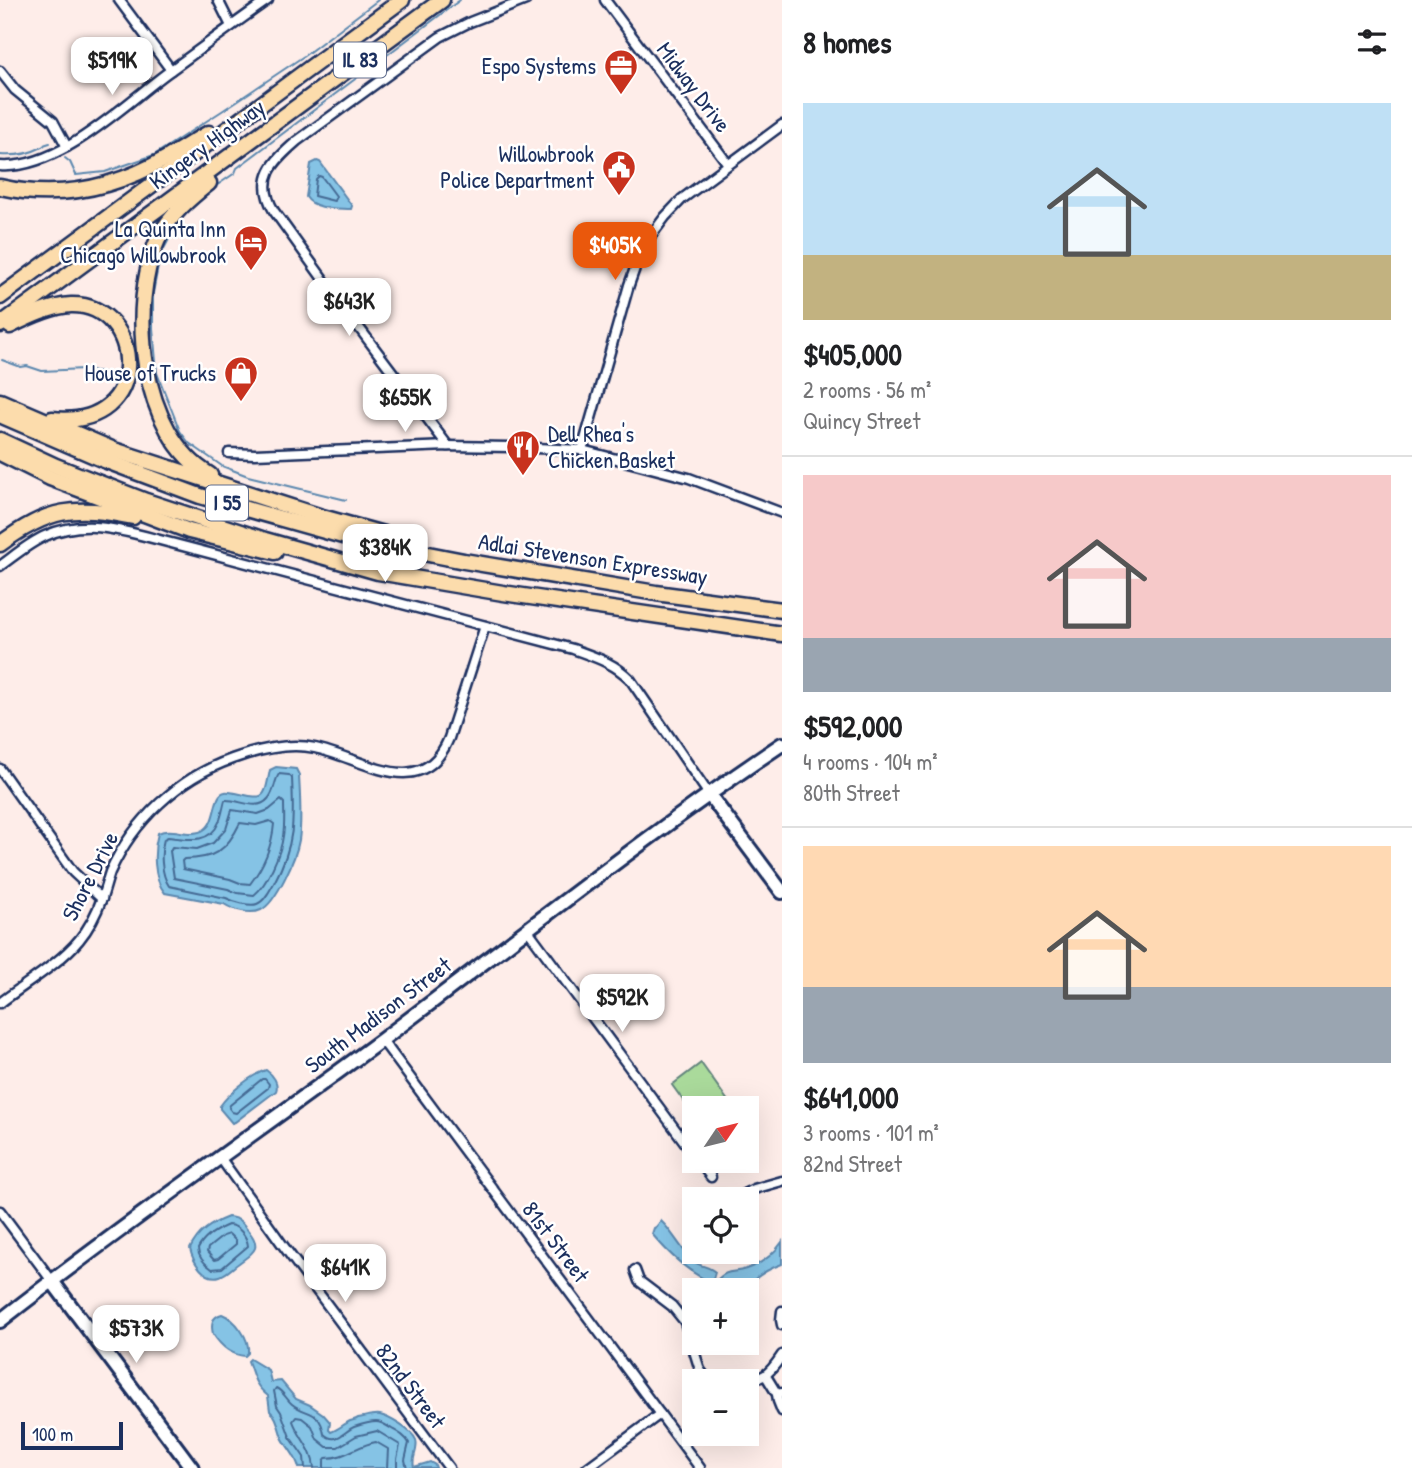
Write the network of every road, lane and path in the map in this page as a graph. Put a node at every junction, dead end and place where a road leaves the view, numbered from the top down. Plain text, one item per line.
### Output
1 (119, 0) edge
2 (218, 0) edge
3 (268, 0) edge
4 (402, 0) edge
5 (442, 0) edge
6 (526, 0) edge
7 (605, 0) edge
8 (231, 26) junction
9 (171, 70) junction
10 (0, 71) edge
11 (265, 101) junction
12 (279, 120) junction
13 (782, 125) edge
14 (66, 147) junction
15 (728, 164) junction
16 (0, 166) edge
17 (0, 187) edge
18 (0, 297) edge
19 (0, 326) edge
20 (0, 332) edge
21 (2, 407) edge
22 (0, 440) edge
23 (449, 446) junction
24 (582, 450) junction
25 (0, 453) edge
26 (229, 453) dead end
27 (229, 486) junction
28 (782, 513) edge
29 (189, 531) junction
30 (0, 544) edge
31 (464, 561) junction
32 (0, 566) edge
33 (378, 572) junction
34 (782, 610) edge
35 (485, 626) junction
36 (782, 634) edge
37 (782, 744) edge
38 (0, 769) edge
39 (708, 793) junction
40 (782, 892) edge
41 (102, 899) junction
42 (527, 929) junction
43 (0, 1003) edge
44 (382, 1040) junction
45 (682, 1138) edge
46 (219, 1156) junction
47 (707, 1173) edge
48 (710, 1177) dead end
49 (782, 1181) edge
50 (759, 1188) edge
51 (0, 1211) edge
52 (635, 1269) dead end
53 (52, 1281) junction
54 (782, 1311) edge
55 (0, 1321) edge
56 (782, 1325) edge
57 (782, 1355) edge
58 (700, 1369) edge
59 (766, 1376) junction
60 (759, 1378) edge
61 (780, 1394) edge
62 (782, 1411) edge
63 (660, 1414) junction
64 (192, 1468) edge
65 (449, 1468) edge
66 (587, 1468) edge
67 (700, 1468) edge

1 - 9 street
2 - 8 street
3 - 8 street
4 - 11 highway, Kingery Highway / IL 83
5 - 12 highway, Kingery Highway / IL 83
6 - 23 street
7 - 15 street, Midway Drive
8 - 9 street
9 - 14 street
10 - 14 street
11 - 17 highway
11 - 18 highway, Kingery Highway / IL 83
12 - 19 highway, Kingery Highway / IL 83
12 - 27 highway
13 - 15 street
14 - 16 street
15 - 24 street
20 - 21 highway
21 - 27 highway
21 - 31 highway, Adlai Stevenson Expressway / I 55
22 - 33 highway, Adlai Stevenson Expressway / I 55
23 - 24 street
23 - 26 street
24 - 28 street
25 - 29 highway
27 - 31 highway
29 - 30 highway
29 - 33 highway
31 - 34 highway, Adlai Stevenson Expressway / I 55
32 - 35 street
33 - 36 highway, Adlai Stevenson Expressway / I 55
35 - 39 street
35 - 41 street, Shore Drive
37 - 39 street, South Madison Street
38 - 41 street
39 - 40 street
39 - 42 street, South Madison Street
41 - 43 street, Shore Drive
42 - 44 street, South Madison Street
42 - 45 street
44 - 46 street, South Madison Street
44 - 63 street, 81st Street
46 - 53 street, South Madison Street
46 - 65 street, 82nd Street
47 - 48 street
49 - 50 street
51 - 53 street
52 - 58 street
53 - 55 street, South Madison Street
53 - 64 street
54 - 56 street
57 - 59 street
59 - 60 street
59 - 61 street
61 - 62 street
63 - 66 street
63 - 67 street, 81st Street

